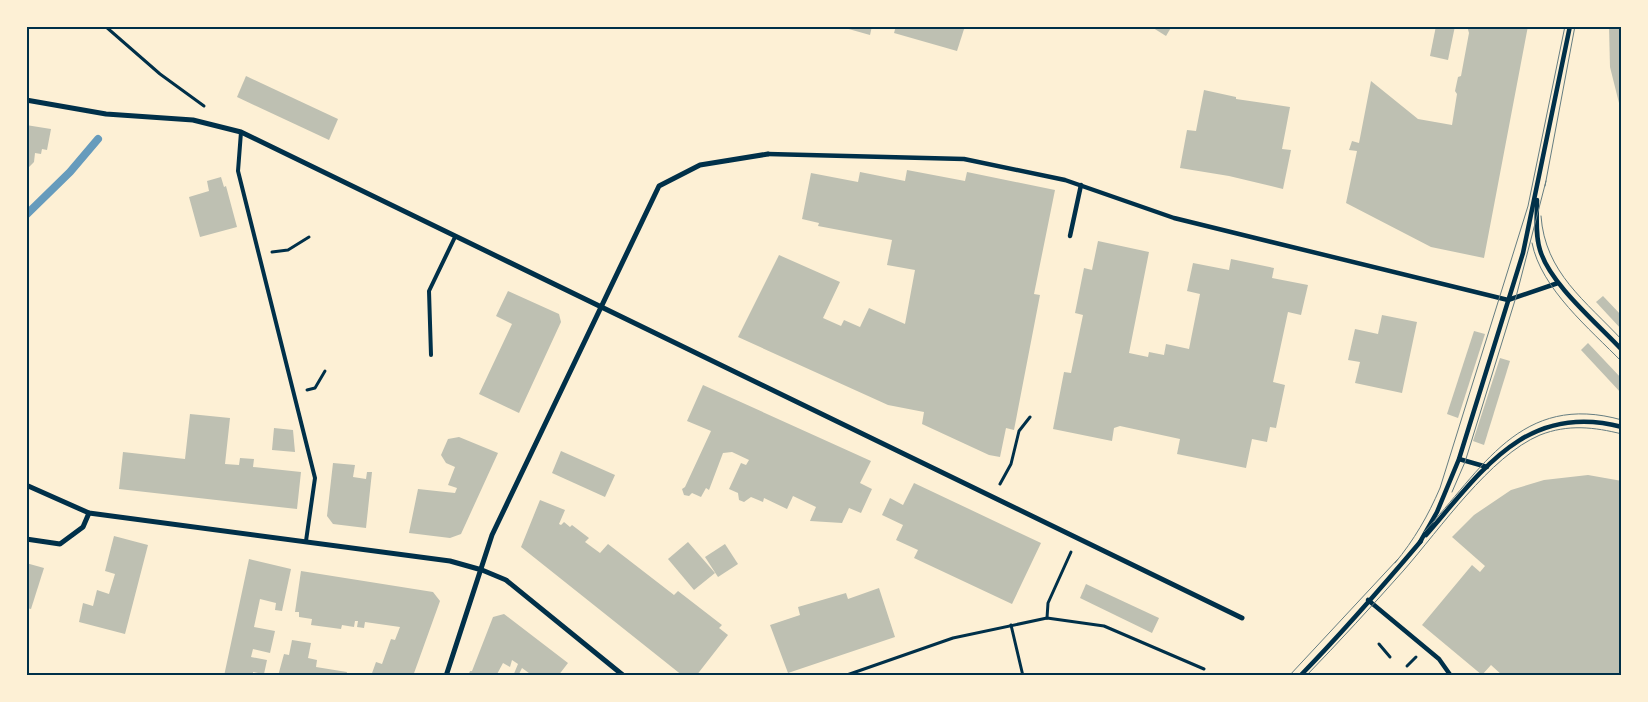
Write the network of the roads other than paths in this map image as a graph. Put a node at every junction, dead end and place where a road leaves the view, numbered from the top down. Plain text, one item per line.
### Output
1 (1570, 26) edge
2 (26, 100) edge
3 (241, 132) junction
4 (768, 154) joint
5 (1081, 185) junction
6 (1537, 188) junction
7 (1070, 236) dead end
8 (455, 237) junction
9 (1558, 283) junction
10 (1508, 300) junction
11 (603, 307) junction
12 (1622, 350) edge
13 (431, 354) dead end
14 (1622, 427) edge
15 (1459, 459) junction
16 (1487, 466) junction
17 (26, 485) edge
18 (89, 513) junction
19 (26, 540) edge
20 (306, 541) junction
21 (1420, 542) junction
22 (482, 570) junction
23 (1368, 600) junction
24 (1242, 618) dead end
25 (446, 676) edge
26 (624, 676) edge
27 (1300, 676) edge
28 (1451, 676) edge

1 - 6 street
2 - 3 street
3 - 8 street
3 - 20 lane
4 - 5 street
4 - 11 street
5 - 7 street
5 - 10 street
6 - 9 street
6 - 10 street
8 - 11 street
8 - 13 lane
9 - 10 street
9 - 12 street
10 - 15 street
11 - 22 street
11 - 24 street
14 - 16 street
15 - 16 street
15 - 21 street
16 - 21 street
17 - 18 street
18 - 19 street
18 - 20 street
20 - 22 street
21 - 23 street
22 - 25 street
22 - 26 street
23 - 27 street
23 - 28 street

